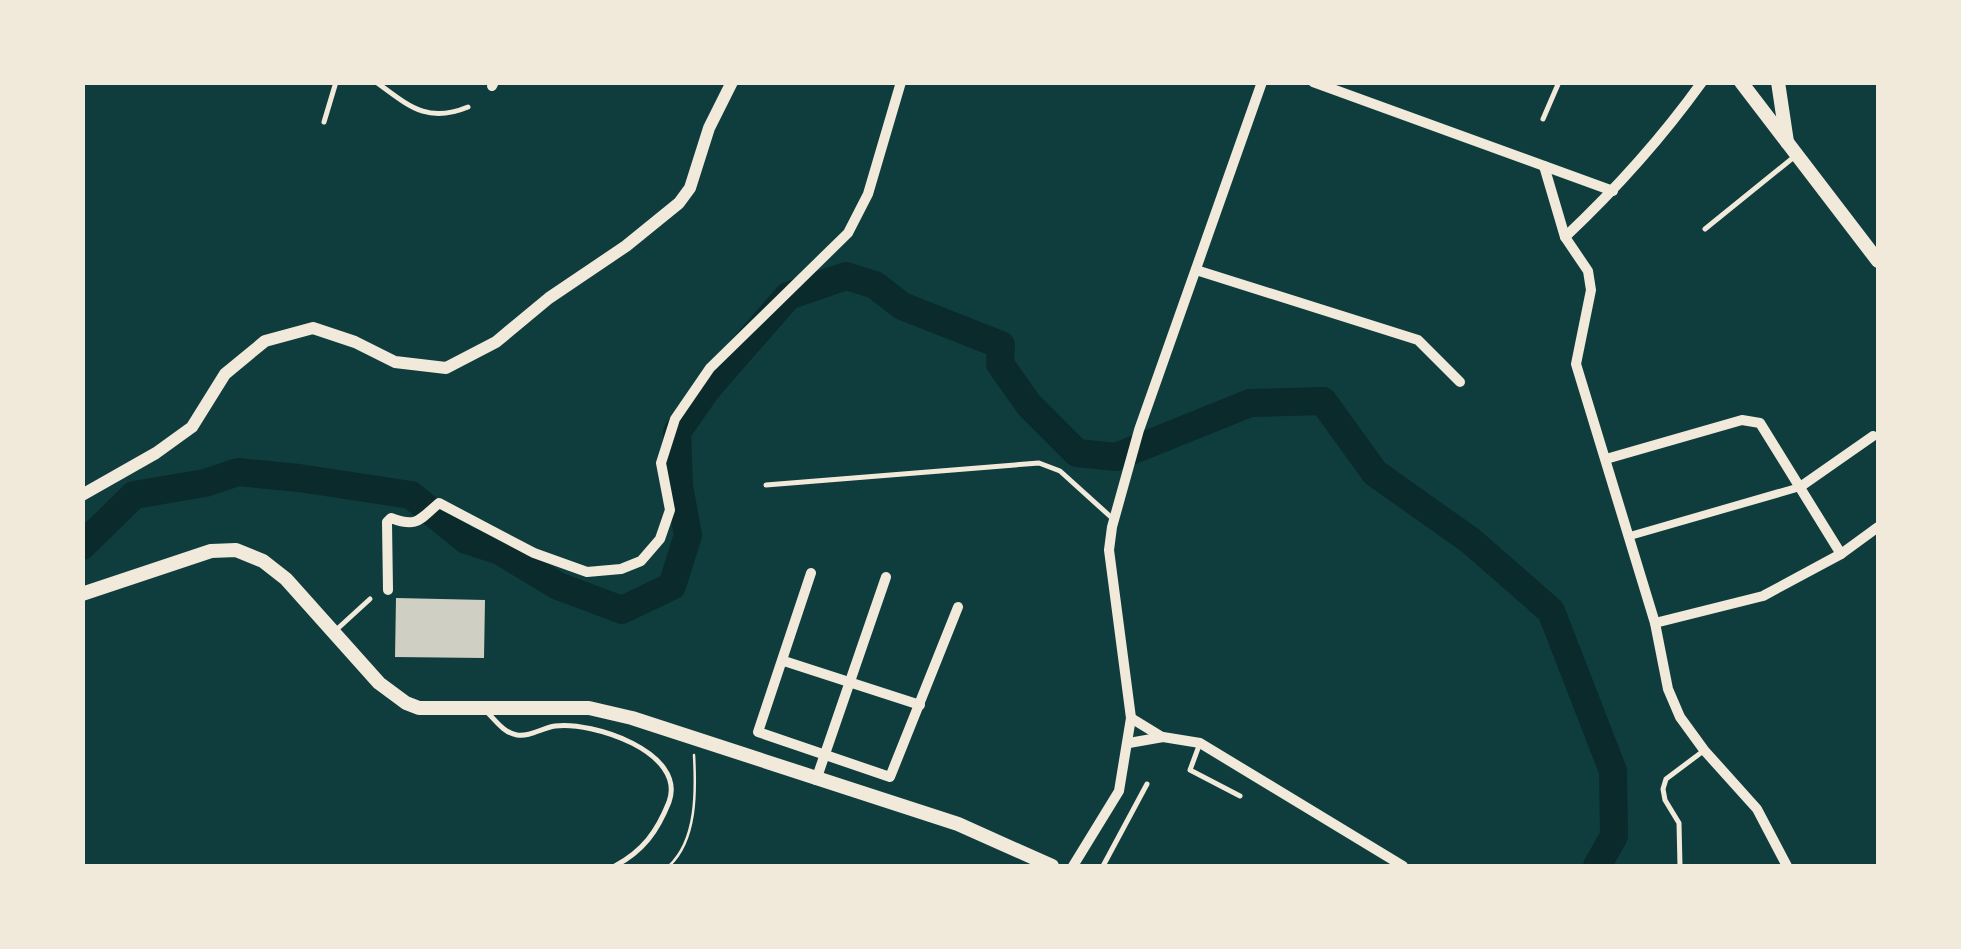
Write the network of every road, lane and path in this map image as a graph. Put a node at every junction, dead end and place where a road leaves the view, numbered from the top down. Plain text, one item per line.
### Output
1 (336, 82) edge
2 (376, 82) edge
3 (732, 82) edge
4 (902, 82) edge
5 (1262, 82) edge
6 (1313, 82) edge
7 (1559, 82) edge
8 (1702, 82) edge
9 (1741, 82) edge
10 (1778, 82) edge
11 (468, 107) dead end
12 (1543, 118) dead end
13 (324, 122) dead end
14 (1787, 142) junction
15 (1797, 155) junction
16 (1544, 166) junction
17 (1613, 192) junction
18 (1705, 229) dead end
19 (1565, 237) junction
20 (1878, 260) edge
21 (1196, 270) junction
22 (1460, 382) dead end
23 (1873, 436) dead end
24 (1606, 459) junction
25 (766, 486) dead end
26 (1800, 486) junction
27 (82, 494) edge
28 (1114, 520) junction
29 (1878, 527) edge
30 (1630, 536) junction
31 (1842, 554) junction
32 (811, 572) dead end
33 (886, 577) dead end
34 (388, 590) dead end
35 (82, 594) edge
36 (370, 598) dead end
37 (958, 607) dead end
38 (1655, 623) junction
39 (333, 634) junction
40 (784, 661) junction
41 (850, 682) junction
42 (920, 705) junction
43 (481, 706) junction
44 (1131, 718) junction
45 (1163, 738) junction
46 (693, 739) junction
47 (1128, 743) junction
48 (1200, 744) junction
49 (1704, 750) junction
50 (823, 755) junction
51 (816, 780) junction
52 (1147, 784) dead end
53 (1240, 796) dead end
54 (615, 866) edge
55 (669, 866) edge
56 (1052, 866) edge
57 (1073, 866) edge
58 (1104, 866) edge
59 (1404, 866) edge
60 (1680, 866) edge
61 (1787, 866) edge

1 - 13 lane
2 - 11 lane
3 - 27 street
4 - 34 street
5 - 21 street
6 - 16 street
7 - 12 lane
8 - 17 street
9 - 14 main road
10 - 14 main road
14 - 15 main road
15 - 18 lane
15 - 20 main road
16 - 17 street
16 - 19 street
17 - 19 street
19 - 24 street
21 - 22 street
21 - 28 street
23 - 26 street
24 - 26 street
24 - 30 street
25 - 28 lane
26 - 30 street
26 - 31 street
28 - 44 street
29 - 31 street
30 - 38 street
31 - 38 street
32 - 40 street
33 - 41 street
35 - 39 main road
36 - 39 lane
37 - 42 street
38 - 49 street
39 - 43 main road
40 - 41 street
40 - 50 street
41 - 42 street
41 - 50 street
42 - 50 street
43 - 46 main road
43 - 54 lane
44 - 45 street
44 - 47 street
45 - 47 street
45 - 48 street
46 - 51 main road
46 - 55 path
47 - 57 street
48 - 53 lane
48 - 59 street
49 - 60 lane
49 - 61 street
50 - 51 street
51 - 56 main road
52 - 58 lane

